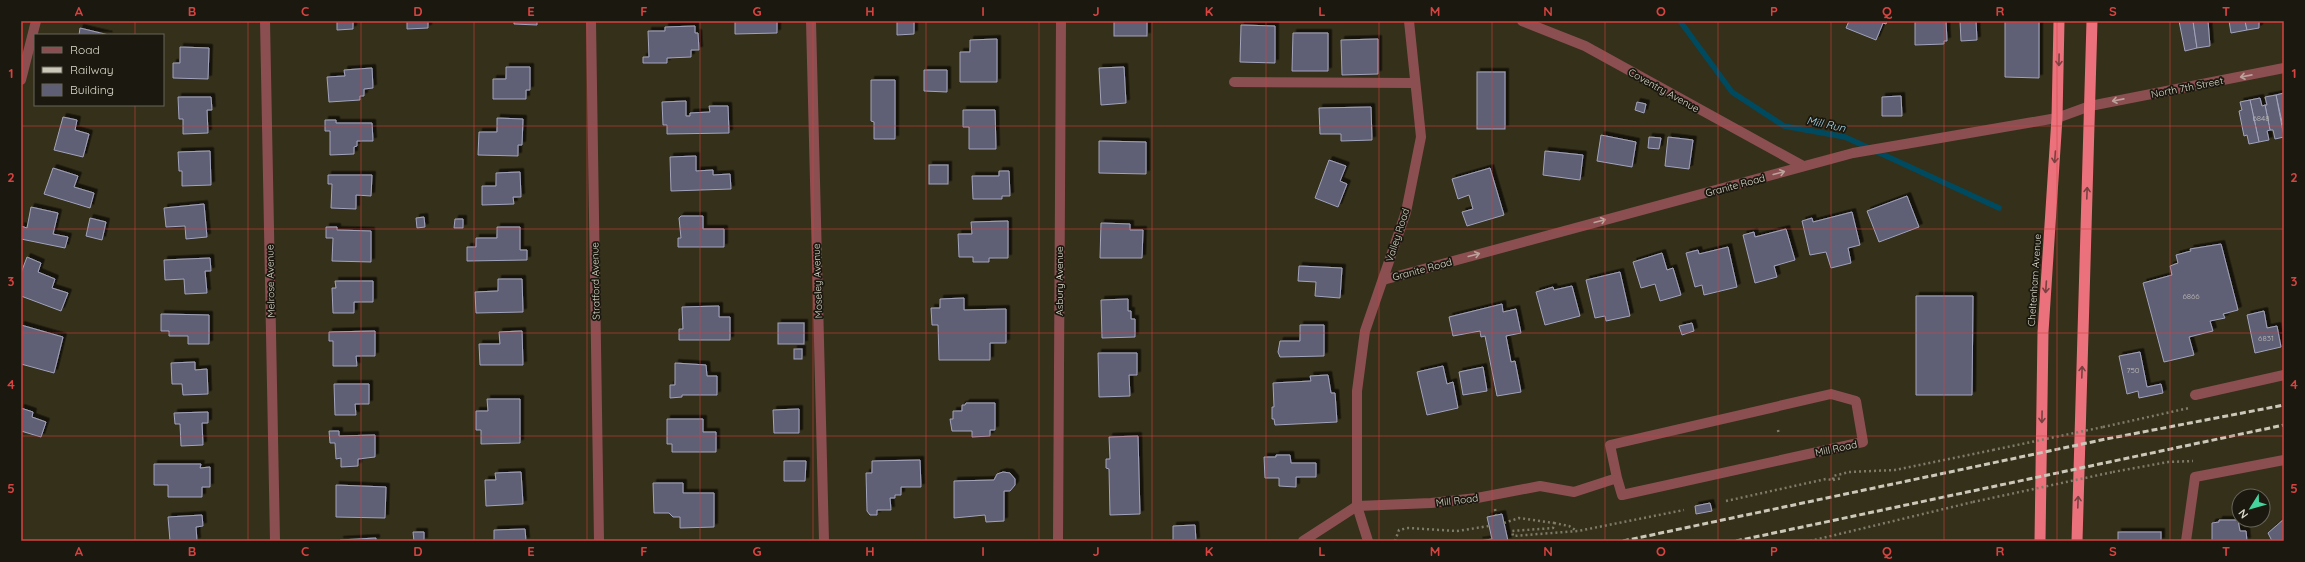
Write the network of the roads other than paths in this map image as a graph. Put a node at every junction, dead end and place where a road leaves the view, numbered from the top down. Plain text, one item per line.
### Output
1 (36, 21) edge
2 (265, 21) edge
3 (591, 21) edge
4 (810, 21) edge
5 (1061, 21) edge
6 (1409, 21) edge
7 (1522, 21) edge
8 (2060, 21) edge
9 (2092, 21) edge
10 (2284, 68) edge
11 (21, 80) edge
12 (1234, 82) dead end
13 (1415, 82) junction
14 (2090, 106) junction
15 (2057, 118) junction
16 (1803, 166) junction
17 (1382, 280) junction
18 (2284, 375) edge
19 (2195, 395) dead end
20 (2284, 460) edge
21 (1617, 478) junction
22 (1357, 506) junction
23 (275, 541) edge
24 (599, 541) edge
25 (824, 541) edge
26 (1058, 541) edge
27 (1303, 541) edge
28 (1368, 541) edge
29 (2040, 541) edge
30 (2077, 541) edge
31 (2186, 541) edge

1 - 11 street
2 - 23 street, Melrose Avenue
3 - 24 street, Stratford Avenue
4 - 25 street, Moseley Avenue
5 - 26 street, Asbury Avenue
6 - 13 street, Valley Road
7 - 16 street, Coventry Avenue
8 -> 15 highway, Cheltenham Avenue
9 - 14 highway
10 -> 14 street, North 7th Street
12 - 13 street
13 - 17 street, Valley Road
14 - 15 street, Granite Road
30 -> 14 highway
15 - 16 street, Granite Road
15 -> 29 highway, Cheltenham Avenue
17 -> 16 street, Granite Road
17 - 22 street, Valley Road
18 - 19 street
20 - 31 street
21 - 21 street, Mill Road
21 - 22 street, Mill Road
22 - 27 street
22 - 28 street, Valley Road

